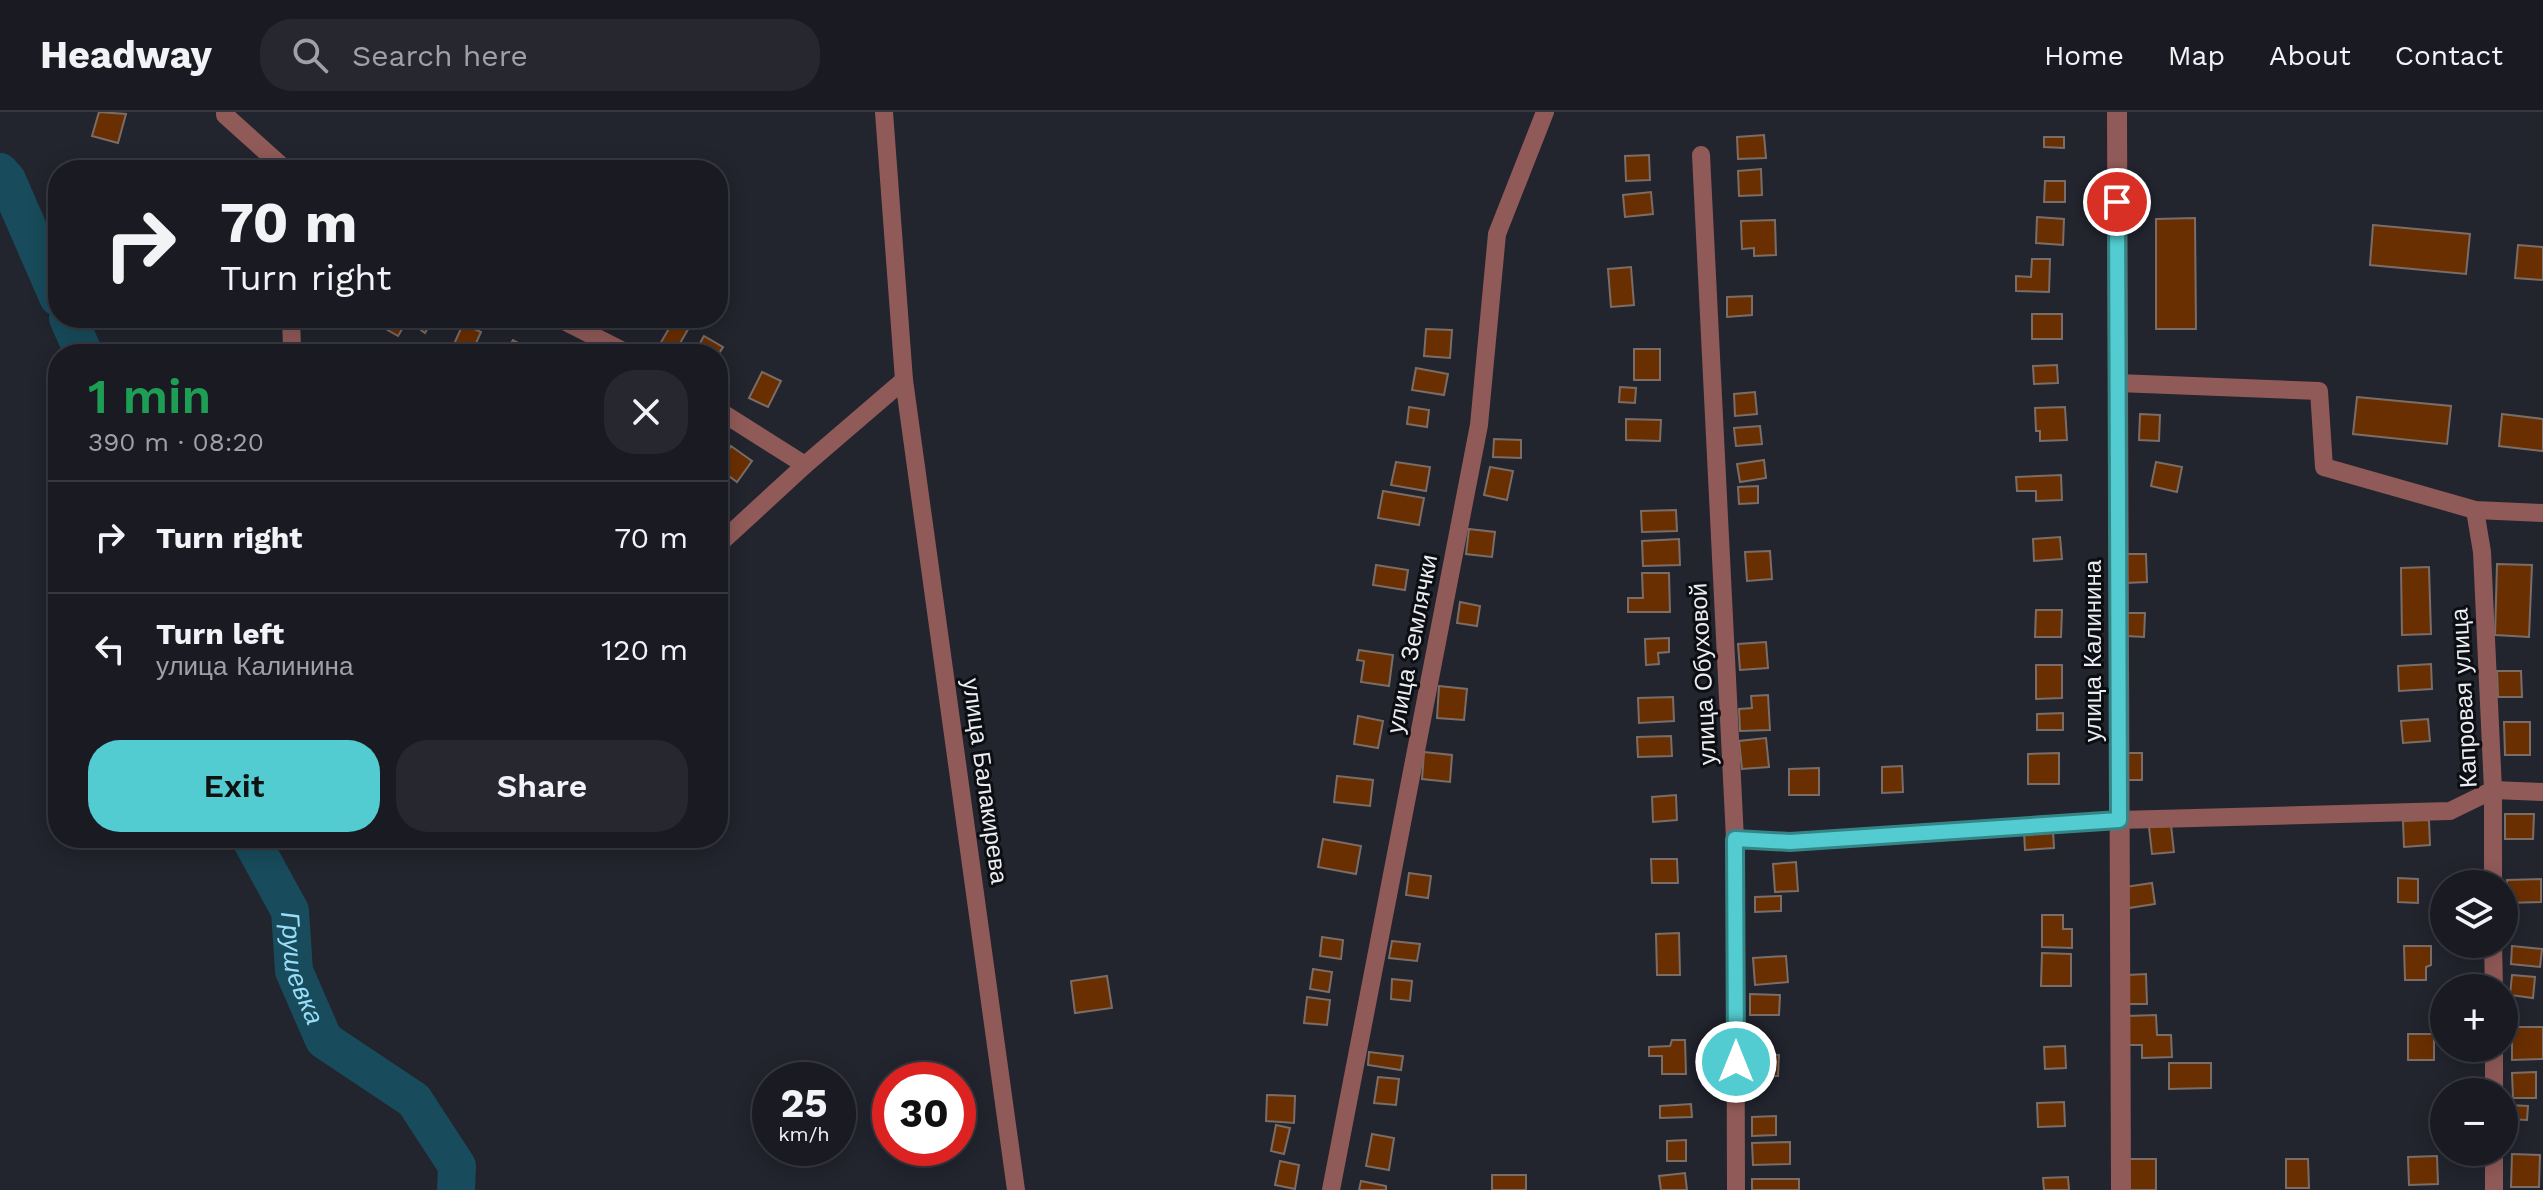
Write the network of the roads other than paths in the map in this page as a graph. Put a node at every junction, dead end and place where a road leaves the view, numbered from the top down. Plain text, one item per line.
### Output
1 (884, 112) edge
2 (1545, 112) edge
3 (2117, 112) edge
4 (225, 114) edge
5 (1701, 155) dead end
6 (275, 160) edge
7 (578, 328) edge
8 (609, 344) edge
9 (904, 380) junction
10 (2118, 383) junction
11 (728, 416) edge
12 (805, 465) junction
13 (2475, 510) junction
14 (2543, 513) edge
15 (728, 536) edge
16 (2493, 790) junction
17 (2543, 792) edge
18 (2119, 820) junction
19 (1735, 839) junction
20 (2493, 870) edge
21 (2494, 1166) edge
22 (1016, 1190) edge
23 (1331, 1190) edge
24 (1736, 1190) edge
25 (2121, 1190) edge
26 (2494, 1190) edge

1 - 9 street, улица Балакирева
2 - 23 street, улица Землячки
3 - 10 street, улица Калинина
4 - 6 street
5 - 19 street, улица Обуховой
7 - 8 street
9 - 12 street
9 - 22 street, улица Балакирева
10 - 13 street
10 - 18 street, улица Калинина
11 - 12 street
12 - 15 street
13 - 14 street
13 - 16 street, Капровая улица
16 - 17 street
16 - 18 street
16 - 20 street, Капровая улица
18 - 19 street
18 - 25 street, улица Калинина
19 - 24 street, улица Обуховой
21 - 26 street

